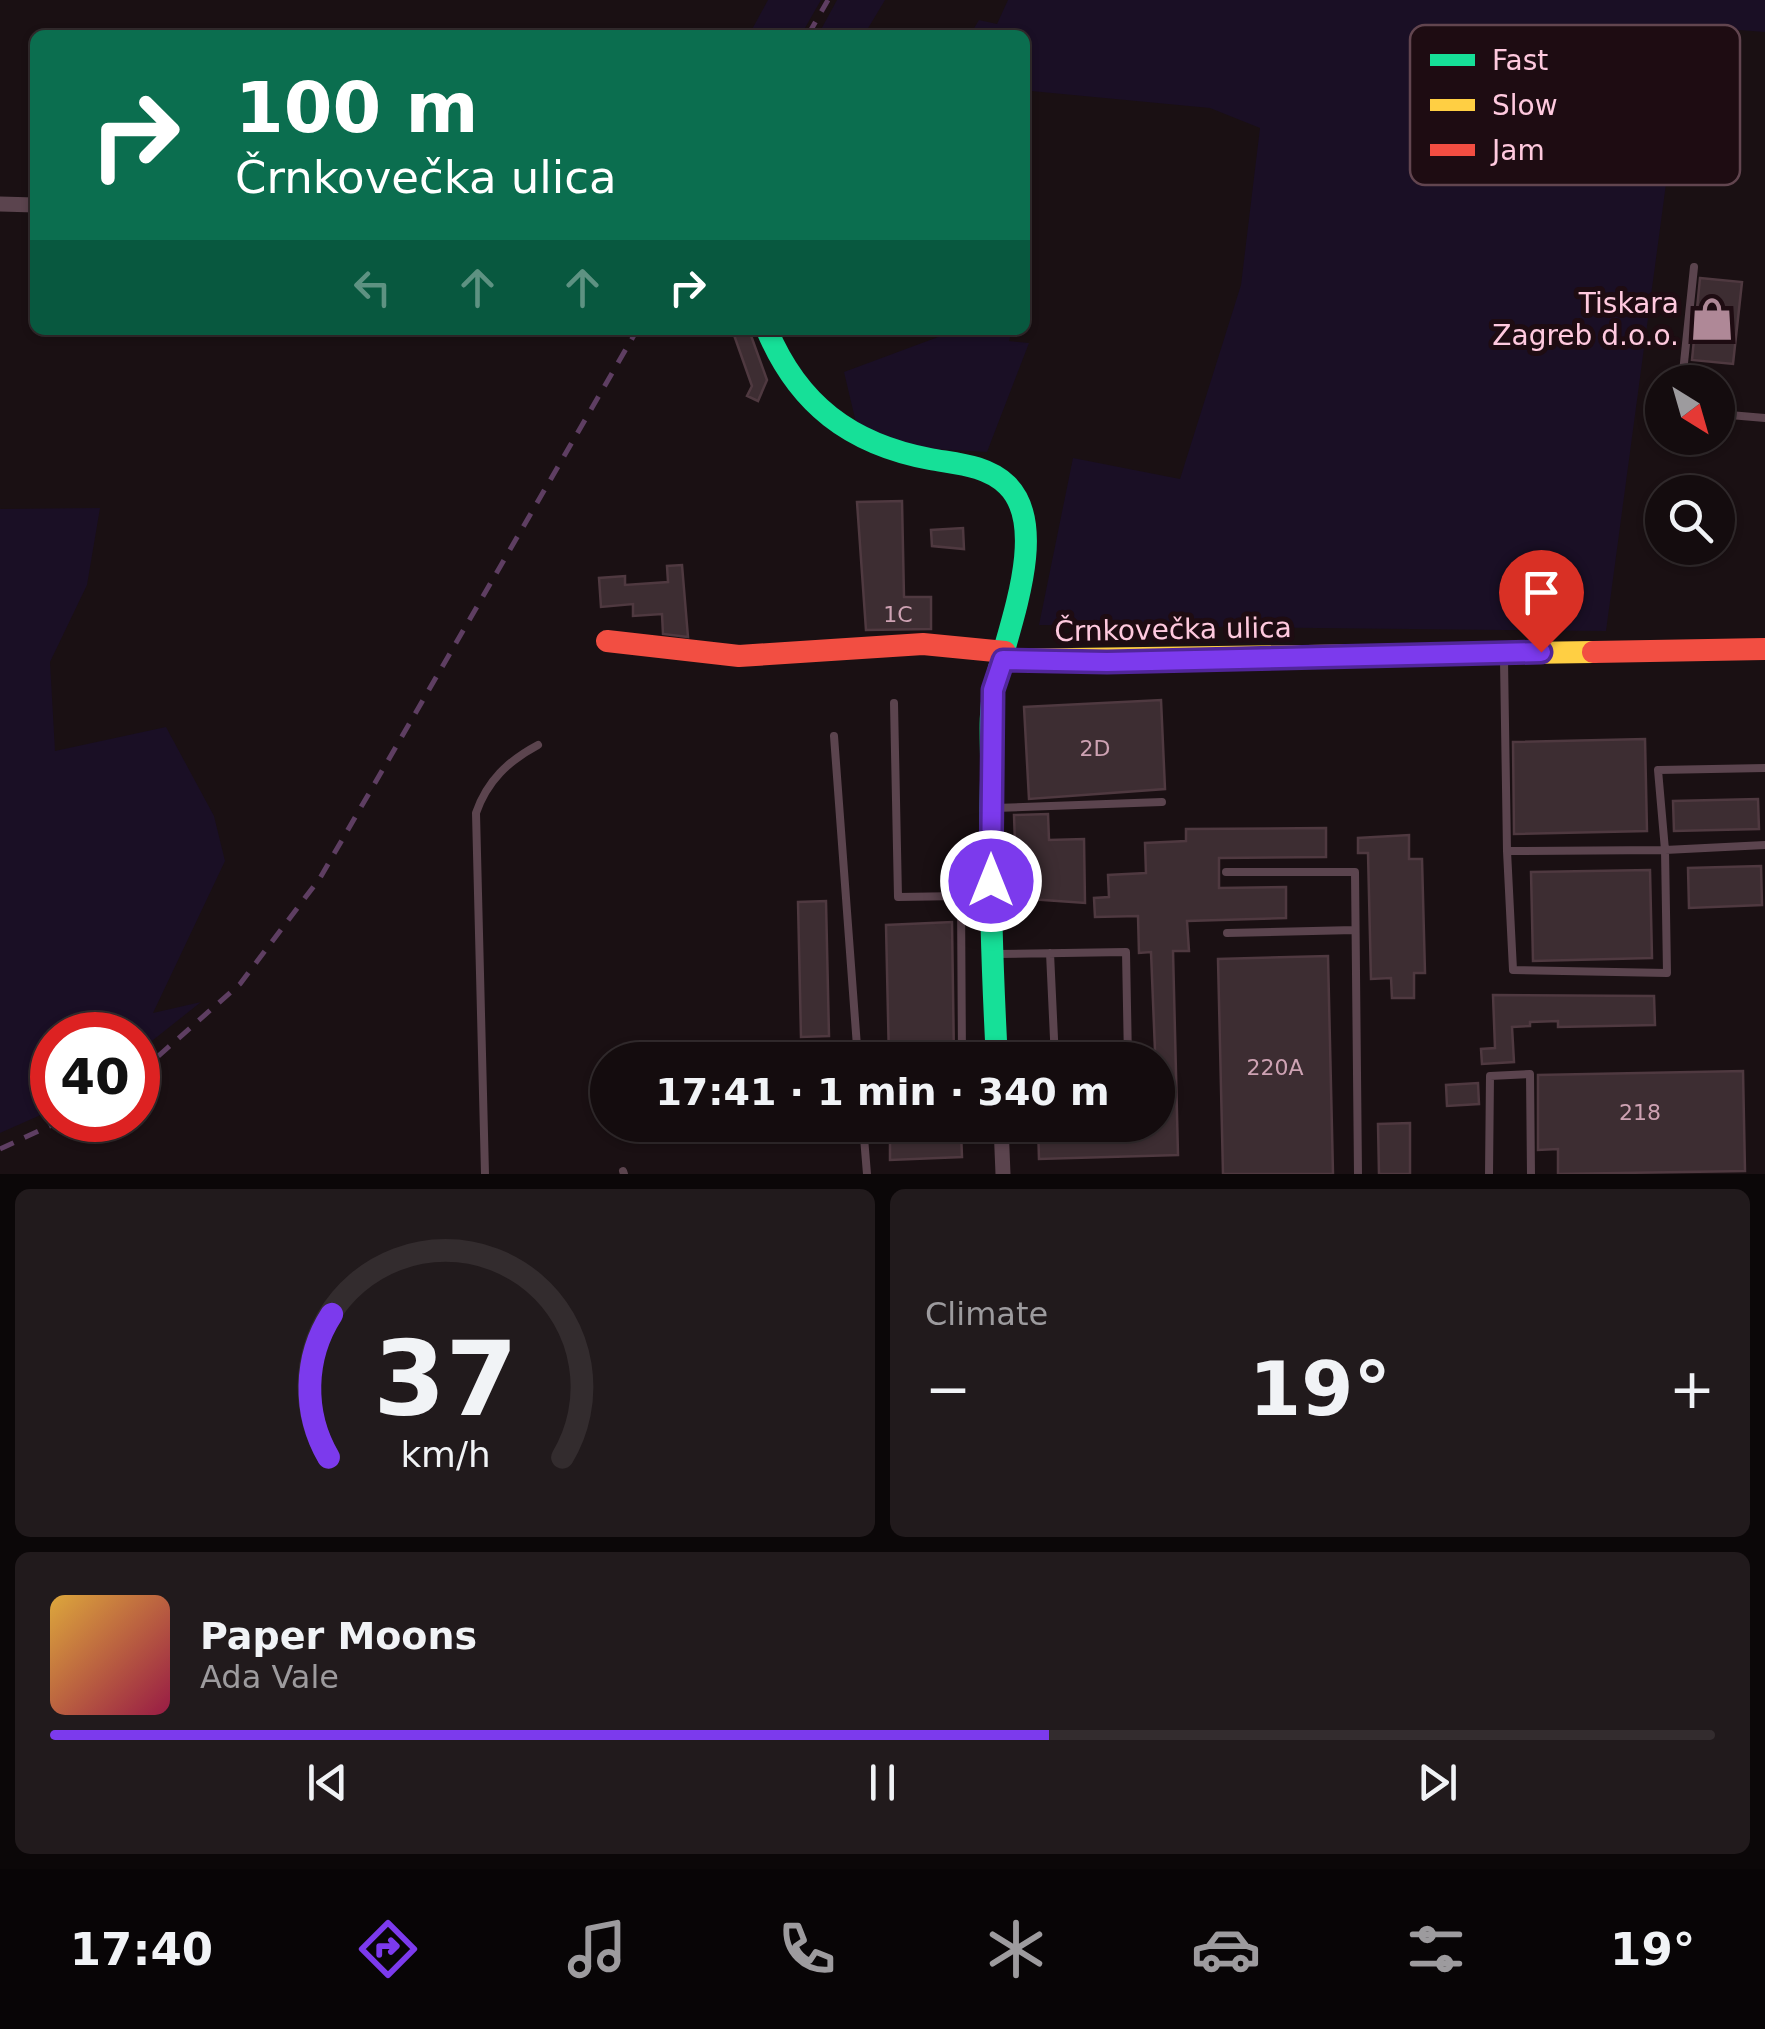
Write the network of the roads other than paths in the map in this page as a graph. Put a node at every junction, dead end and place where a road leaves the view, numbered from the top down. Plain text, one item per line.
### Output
1 (0, 204) edge
2 (30, 204) edge
3 (1694, 267) dead end
4 (769, 335) edge
5 (1684, 365) edge
6 (1735, 415) edge
7 (1765, 418) edge
8 (607, 641) dead end
9 (1765, 649) edge
10 (1504, 653) junction
11 (1004, 656) junction
12 (894, 703) dead end
13 (834, 736) dead end
14 (538, 745) dead end
15 (1765, 768) edge
16 (1162, 802) dead end
17 (990, 808) junction
18 (1765, 845) edge
19 (1665, 850) junction
20 (1506, 851) junction
21 (1226, 872) dead end
22 (1355, 930) junction
23 (1227, 933) dead end
24 (1050, 953) junction
25 (992, 954) junction
26 (857, 1042) edge
27 (962, 1042) edge
28 (996, 1042) edge
29 (1055, 1042) edge
30 (1128, 1042) edge
31 (864, 1142) edge
32 (1002, 1142) edge
33 (485, 1174) edge
34 (867, 1174) edge
35 (1004, 1174) edge
36 (1358, 1174) edge
37 (1490, 1174) edge
38 (1531, 1174) edge

1 - 2 street
3 - 5 lane
4 - 11 street, Črnkovečka ulica
6 - 7 lane
8 - 11 street
9 - 10 street, Črnkovečka ulica
10 - 11 street, Črnkovečka ulica
10 - 20 lane
11 - 17 street, Črnkovečka ulica
12 - 27 lane
13 - 26 lane
14 - 33 lane
15 - 19 lane
16 - 17 lane
17 - 25 street, Črnkovečka ulica
18 - 19 lane
19 - 20 lane
19 - 20 lane
21 - 22 lane
22 - 23 lane
22 - 36 lane
24 - 25 lane
24 - 29 lane
24 - 30 lane
25 - 28 street, Črnkovečka ulica
31 - 34 lane
32 - 35 street
37 - 38 lane

